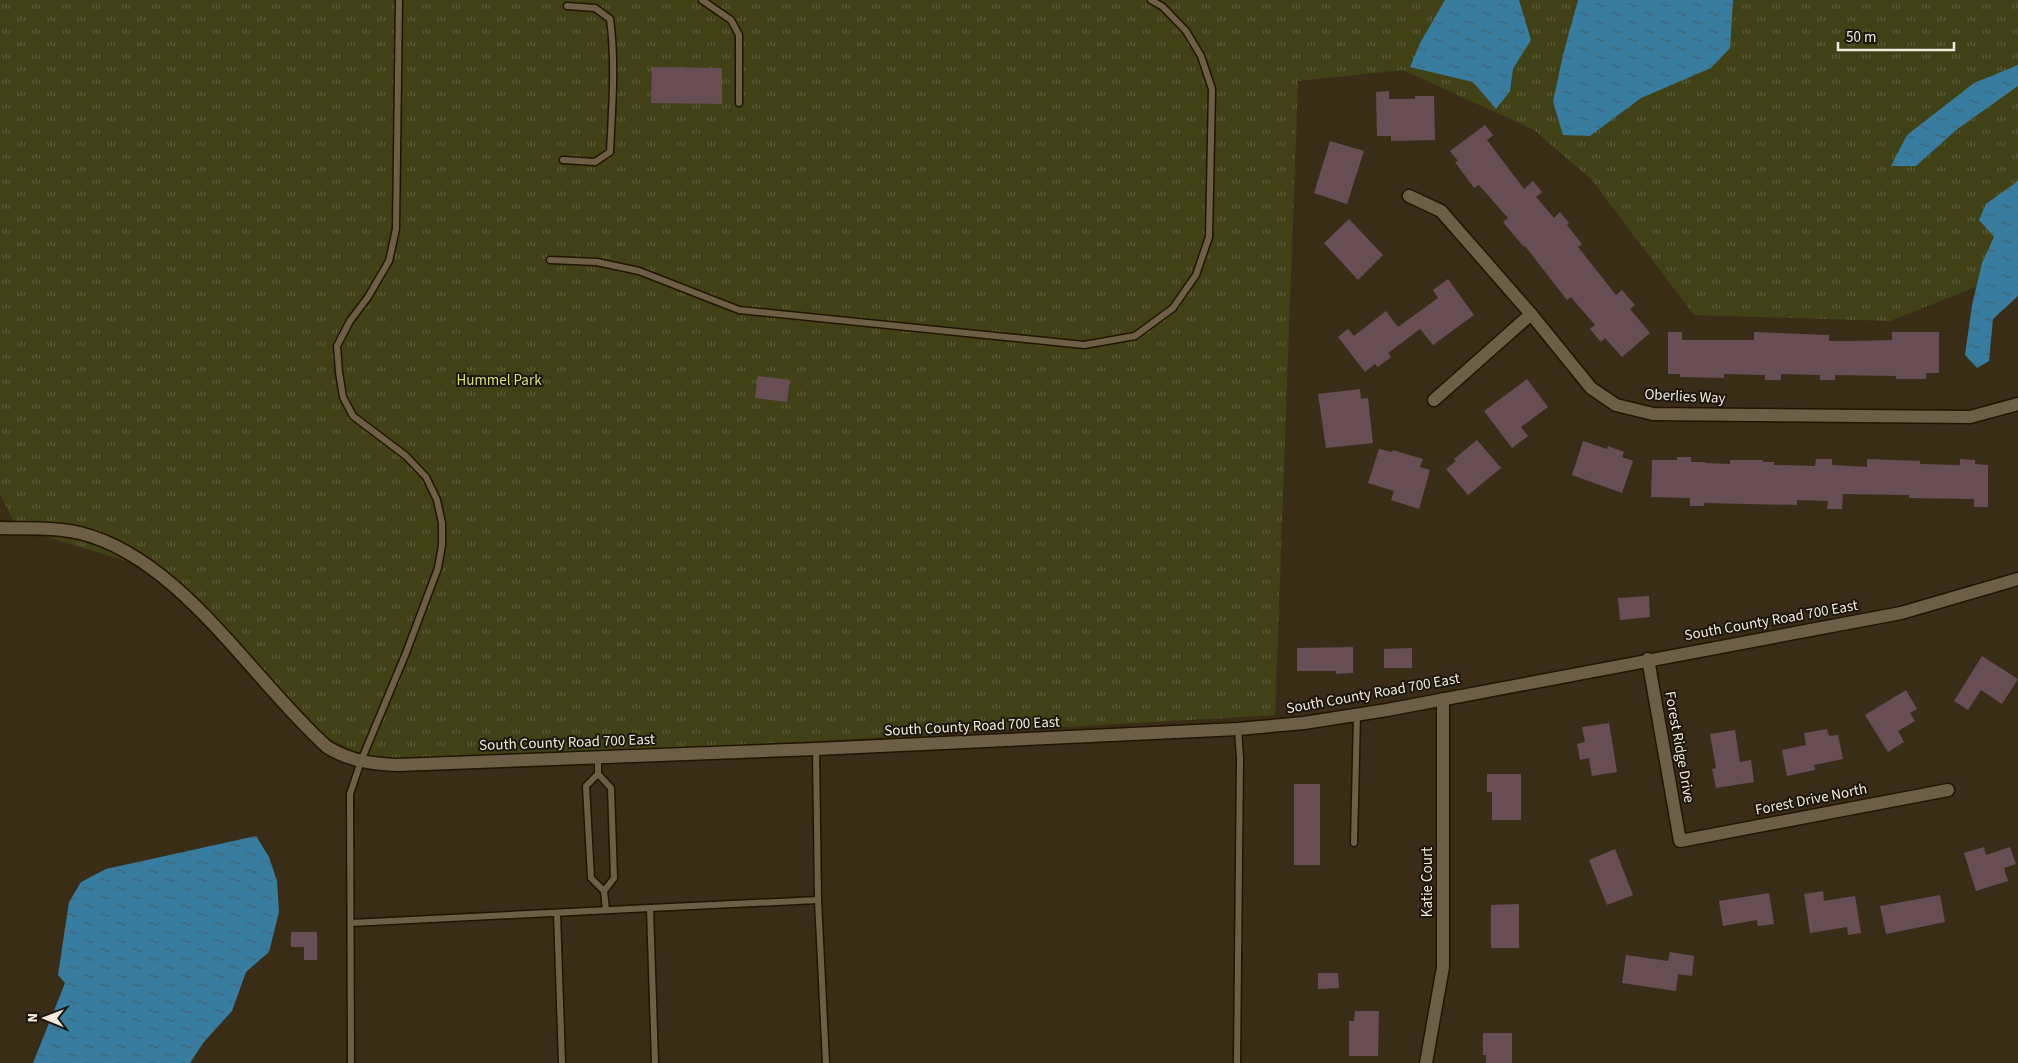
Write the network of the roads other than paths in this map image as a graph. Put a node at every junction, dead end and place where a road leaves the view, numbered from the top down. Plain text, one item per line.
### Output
1 (399, 0) edge
2 (702, 0) edge
3 (1151, 0) edge
4 (567, 6) dead end
5 (739, 103) dead end
6 (563, 160) dead end
7 (1409, 196) dead end
8 (550, 260) dead end
9 (1531, 314) junction
10 (1434, 400) dead end
11 (2018, 404) edge
12 (0, 528) edge
13 (2018, 579) edge
14 (1648, 659) junction
15 (1442, 699) junction
16 (1357, 715) junction
17 (1238, 729) junction
18 (816, 749) junction
19 (598, 757) junction
20 (360, 761) junction
21 (598, 774) junction
22 (1948, 790) dead end
23 (1680, 841) joint
24 (1354, 843) dead end
25 (604, 891) junction
26 (818, 900) junction
27 (650, 908) junction
28 (606, 910) junction
29 (557, 913) junction
30 (351, 924) junction
31 (351, 1063) edge
32 (562, 1063) edge
33 (655, 1063) edge
34 (826, 1063) edge
35 (1237, 1063) edge
36 (1426, 1063) edge

1 - 20 lane
2 - 5 lane
3 - 8 lane
4 - 6 lane
7 - 9 street, Oberlies Way
9 - 10 street
9 - 11 street, Oberlies Way
12 - 20 street, South County Road 700 East
13 - 14 street, South County Road 700 East
14 - 15 street, South County Road 700 East
14 - 23 street, Forest Ridge Drive
15 - 16 street, South County Road 700 East
15 - 36 street, Katie Court
16 - 17 street, South County Road 700 East
16 - 24 lane
17 - 18 street, South County Road 700 East
17 - 35 lane
18 - 19 street, South County Road 700 East
18 - 26 lane
19 - 20 street, South County Road 700 East
19 - 21 lane
20 - 30 lane
21 - 25 lane
21 - 25 lane
22 - 23 street, Forest Drive North
25 - 28 lane
26 - 27 lane
26 - 34 lane
27 - 28 lane
27 - 33 lane
28 - 29 lane
29 - 30 lane
29 - 32 lane
30 - 31 lane

